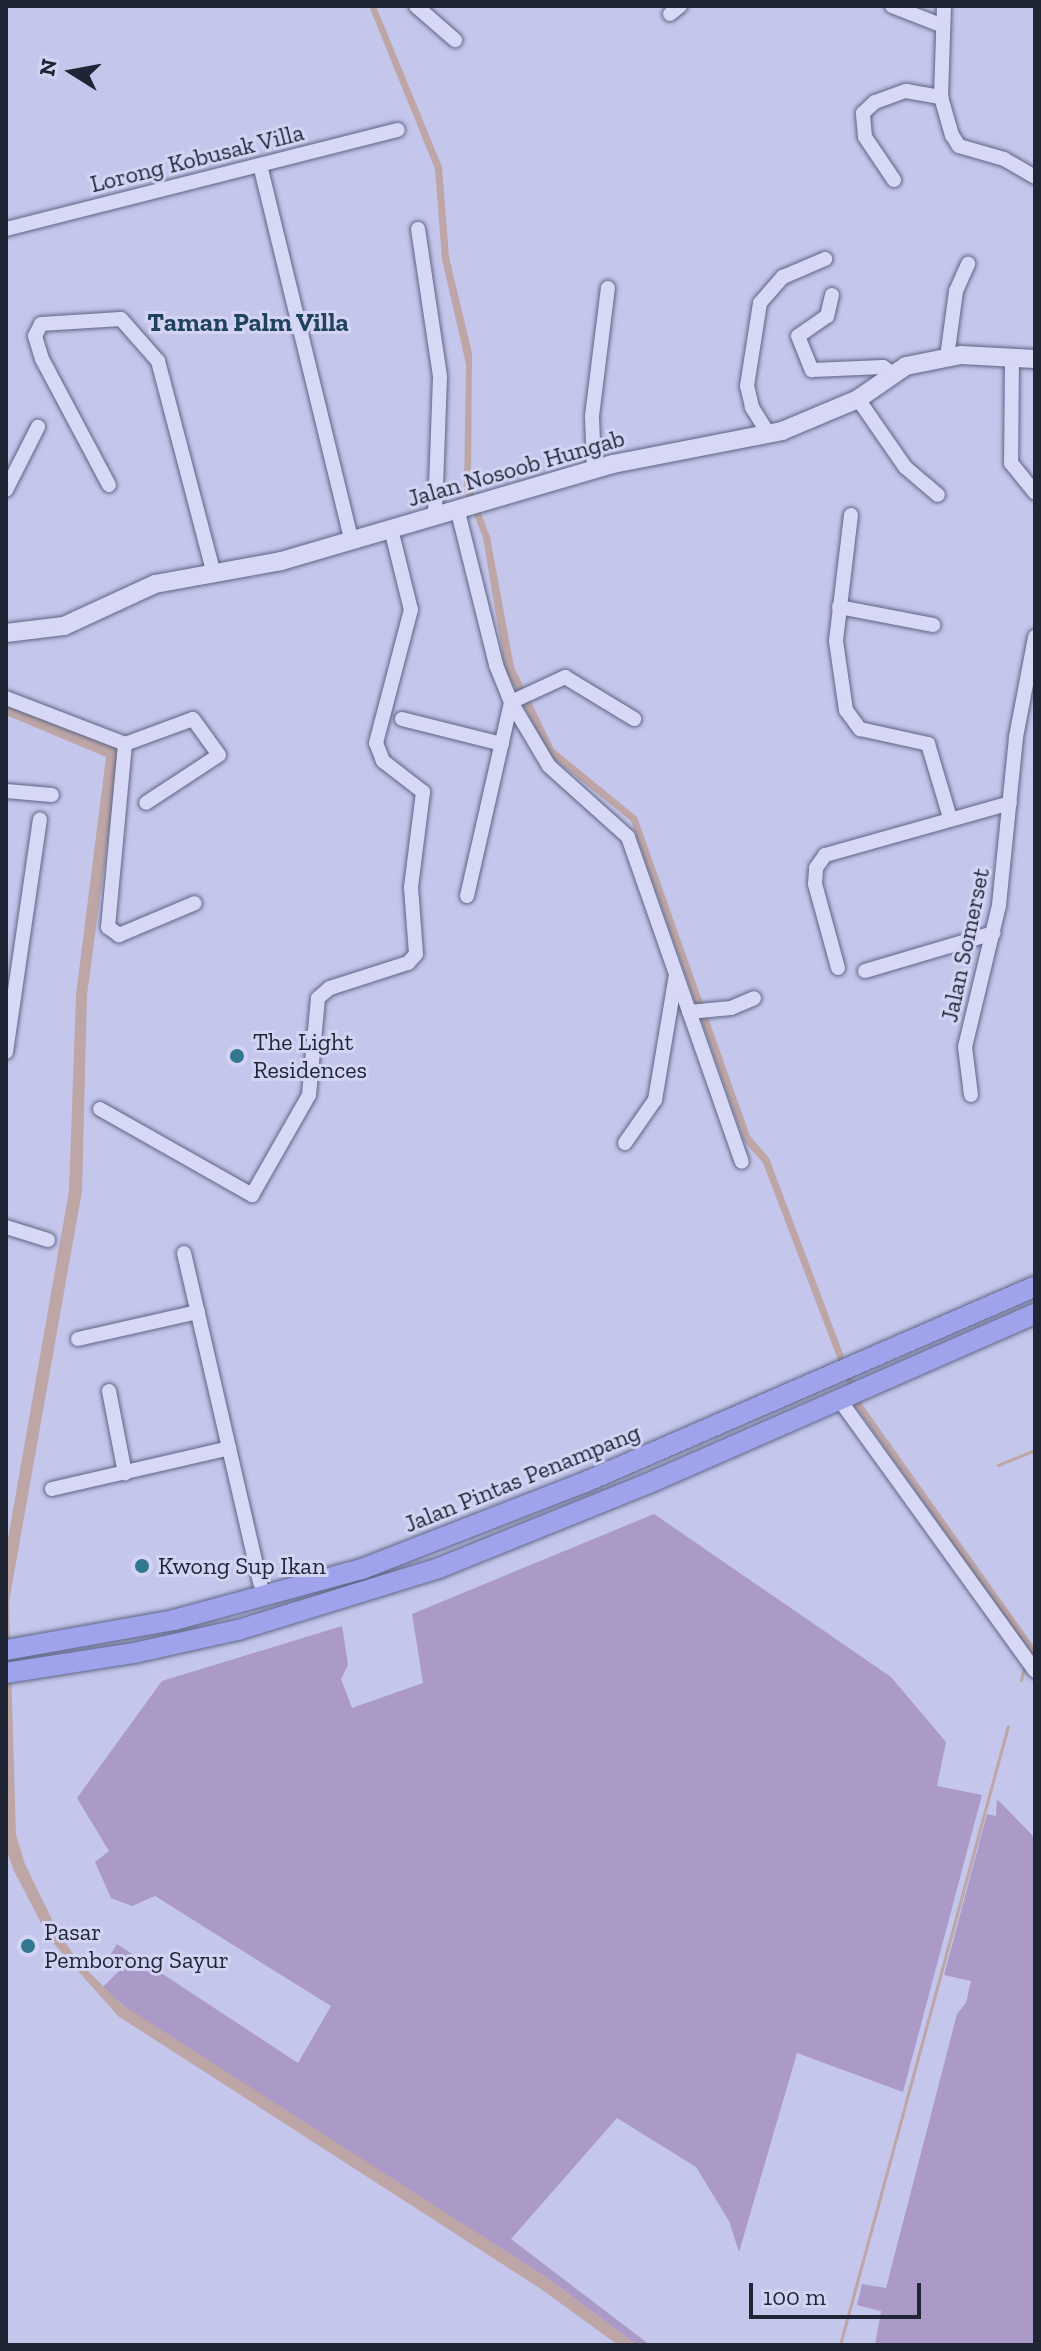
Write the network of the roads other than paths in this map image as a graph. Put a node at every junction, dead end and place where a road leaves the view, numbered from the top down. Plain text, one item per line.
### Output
1 (416, 6) edge
2 (892, 6) edge
3 (944, 6) edge
4 (943, 26) junction
5 (455, 40) dead end
6 (941, 97) junction
7 (398, 130) dead end
8 (260, 165) junction
9 (1035, 177) edge
10 (894, 180) dead end
11 (6, 229) edge
12 (418, 229) dead end
13 (825, 259) dead end
14 (968, 264) dead end
15 (608, 288) dead end
16 (832, 295) dead end
17 (947, 357) junction
18 (1012, 357) junction
19 (1035, 359) edge
20 (894, 375) junction
21 (858, 399) junction
22 (38, 427) dead end
23 (768, 433) junction
24 (594, 469) junction
25 (109, 485) dead end
26 (6, 490) edge
27 (1035, 493) edge
28 (938, 495) dead end
29 (466, 505) junction
30 (435, 514) junction
31 (851, 515) dead end
32 (391, 529) junction
33 (352, 541) junction
34 (214, 574) junction
35 (839, 607) junction
36 (933, 625) dead end
37 (6, 633) edge
38 (1035, 637) edge
39 (519, 697) junction
40 (6, 698) edge
41 (402, 719) dead end
42 (634, 719) dead end
43 (125, 744) junction
44 (502, 744) junction
45 (6, 791) edge
46 (52, 795) dead end
47 (146, 803) dead end
48 (1010, 803) junction
49 (950, 818) junction
50 (40, 819) dead end
51 (467, 896) dead end
52 (195, 903) dead end
53 (993, 933) junction
54 (838, 968) dead end
55 (865, 971) dead end
56 (676, 975) junction
57 (754, 998) dead end
58 (689, 1012) junction
59 (6, 1052) edge
60 (971, 1095) dead end
61 (100, 1109) dead end
62 (625, 1143) dead end
63 (742, 1162) dead end
64 (6, 1227) edge
65 (48, 1240) dead end
66 (184, 1253) dead end
67 (1035, 1286) edge
68 (198, 1312) junction
69 (1035, 1314) edge
70 (78, 1339) dead end
71 (109, 1391) dead end
72 (840, 1398) junction
73 (229, 1448) junction
74 (125, 1473) junction
75 (52, 1489) dead end
76 (260, 1583) junction
77 (297, 1588) junction
78 (198, 1614) junction
79 (12, 1649) edge
80 (1035, 1671) edge
81 (13, 1672) edge

1 - 5 street
2 - 4 street
3 - 4 street
4 - 6 street
6 - 9 street
6 - 10 street
7 - 8 street, Lorong Kobusak Villa
8 - 11 street, Lorong Kobusak Villa
8 - 33 street
12 - 30 street
13 - 23 street
14 - 17 street
15 - 24 street
16 - 20 street
17 - 18 main road, Jalan Nosoob Hungab
17 - 20 main road, Jalan Nosoob Hungab
18 - 19 main road, Jalan Nosoob Hungab
18 - 27 street
20 - 21 main road, Jalan Nosoob Hungab
21 - 23 main road, Jalan Nosoob Hungab
21 - 28 street
22 - 26 street
23 - 24 main road, Jalan Nosoob Hungab
24 - 29 main road, Jalan Nosoob Hungab
25 - 34 street
29 - 30 main road, Jalan Nosoob Hungab
29 - 39 street
30 - 32 main road, Jalan Nosoob Hungab
31 - 35 street
32 - 33 main road, Jalan Nosoob Hungab
32 - 61 street
33 - 34 main road, Jalan Nosoob Hungab
34 - 37 main road, Jalan Nosoob Hungab
35 - 36 street
35 - 49 street
38 - 48 street, Jalan Somerset
39 - 42 street
39 - 44 street
39 - 56 street
40 - 43 street
41 - 44 street
43 - 47 street
43 - 52 street
44 - 51 street
45 - 46 street
48 - 49 street
48 - 53 street, Jalan Somerset
49 - 54 street
50 - 59 street
53 - 55 street
53 - 60 street, Jalan Somerset
56 - 58 street
56 - 62 street
57 - 58 street
58 - 63 street
64 - 65 street
66 - 68 street
67 - 77 main road, Jalan Pintas Penampang
68 - 70 street
68 - 73 street
69 - 72 main road
71 - 74 street
72 - 80 street
72 - 81 main road
73 - 74 street
73 - 76 street
74 - 75 street
76 - 77 street
76 - 78 street
77 - 78 main road, Jalan Pintas Penampang
78 - 79 main road, Jalan Pintas Penampang

